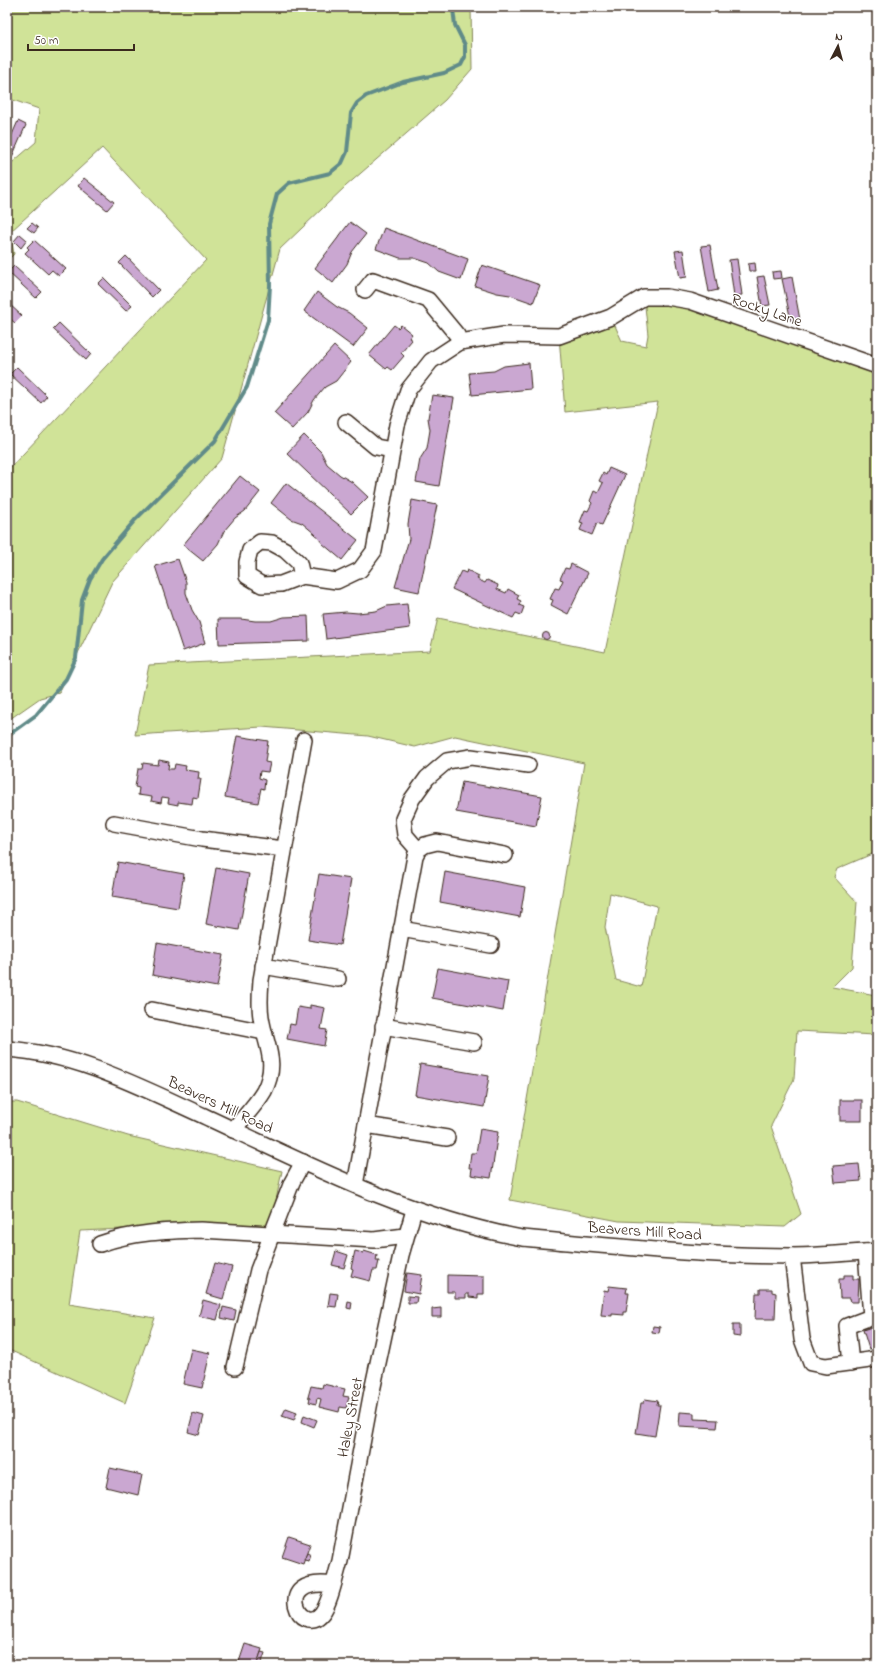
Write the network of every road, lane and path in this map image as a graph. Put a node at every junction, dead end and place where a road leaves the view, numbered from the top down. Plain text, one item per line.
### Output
1 (365, 290) dead end
2 (460, 342) junction
3 (877, 366) edge
4 (346, 422) dead end
5 (392, 450) junction
6 (302, 576) dead end
7 (304, 740) dead end
8 (528, 765) dead end
9 (114, 823) dead end
10 (284, 849) junction
11 (418, 850) junction
12 (505, 855) dead end
13 (401, 929) junction
14 (491, 945) dead end
15 (263, 966) junction
16 (338, 979) dead end
17 (152, 1010) dead end
18 (383, 1026) junction
19 (264, 1032) junction
20 (474, 1042) dead end
21 (7, 1049) edge
22 (366, 1125) junction
23 (233, 1130) junction
24 (447, 1138) dead end
25 (303, 1162) junction
26 (355, 1185) junction
27 (414, 1210) junction
28 (272, 1235) junction
29 (405, 1236) junction
30 (100, 1244) dead end
31 (872, 1252) edge
32 (792, 1256) junction
33 (877, 1359) edge
34 (851, 1363) junction
35 (235, 1367) dead end
36 (333, 1585) dead end

1 - 2 street
2 - 3 street, Rocky Lane
2 - 5 street
4 - 5 street
5 - 6 street
7 - 10 street
8 - 11 street
9 - 10 street
10 - 15 street
11 - 12 street
11 - 13 street
13 - 14 street
13 - 18 street
15 - 16 street
15 - 19 street
17 - 19 street
18 - 20 street
18 - 22 street
19 - 23 street
21 - 23 street, Beavers Mill Road
22 - 24 street
22 - 26 street
23 - 25 street, Beavers Mill Road
25 - 26 street, Beavers Mill Road
25 - 28 street
26 - 27 street, Beavers Mill Road
27 - 29 street
27 - 32 street, Beavers Mill Road
28 - 29 street
28 - 30 street
28 - 35 street
29 - 36 street, Haley Street
31 - 32 street, Beavers Mill Road
31 - 34 street
32 - 34 street
33 - 34 street

